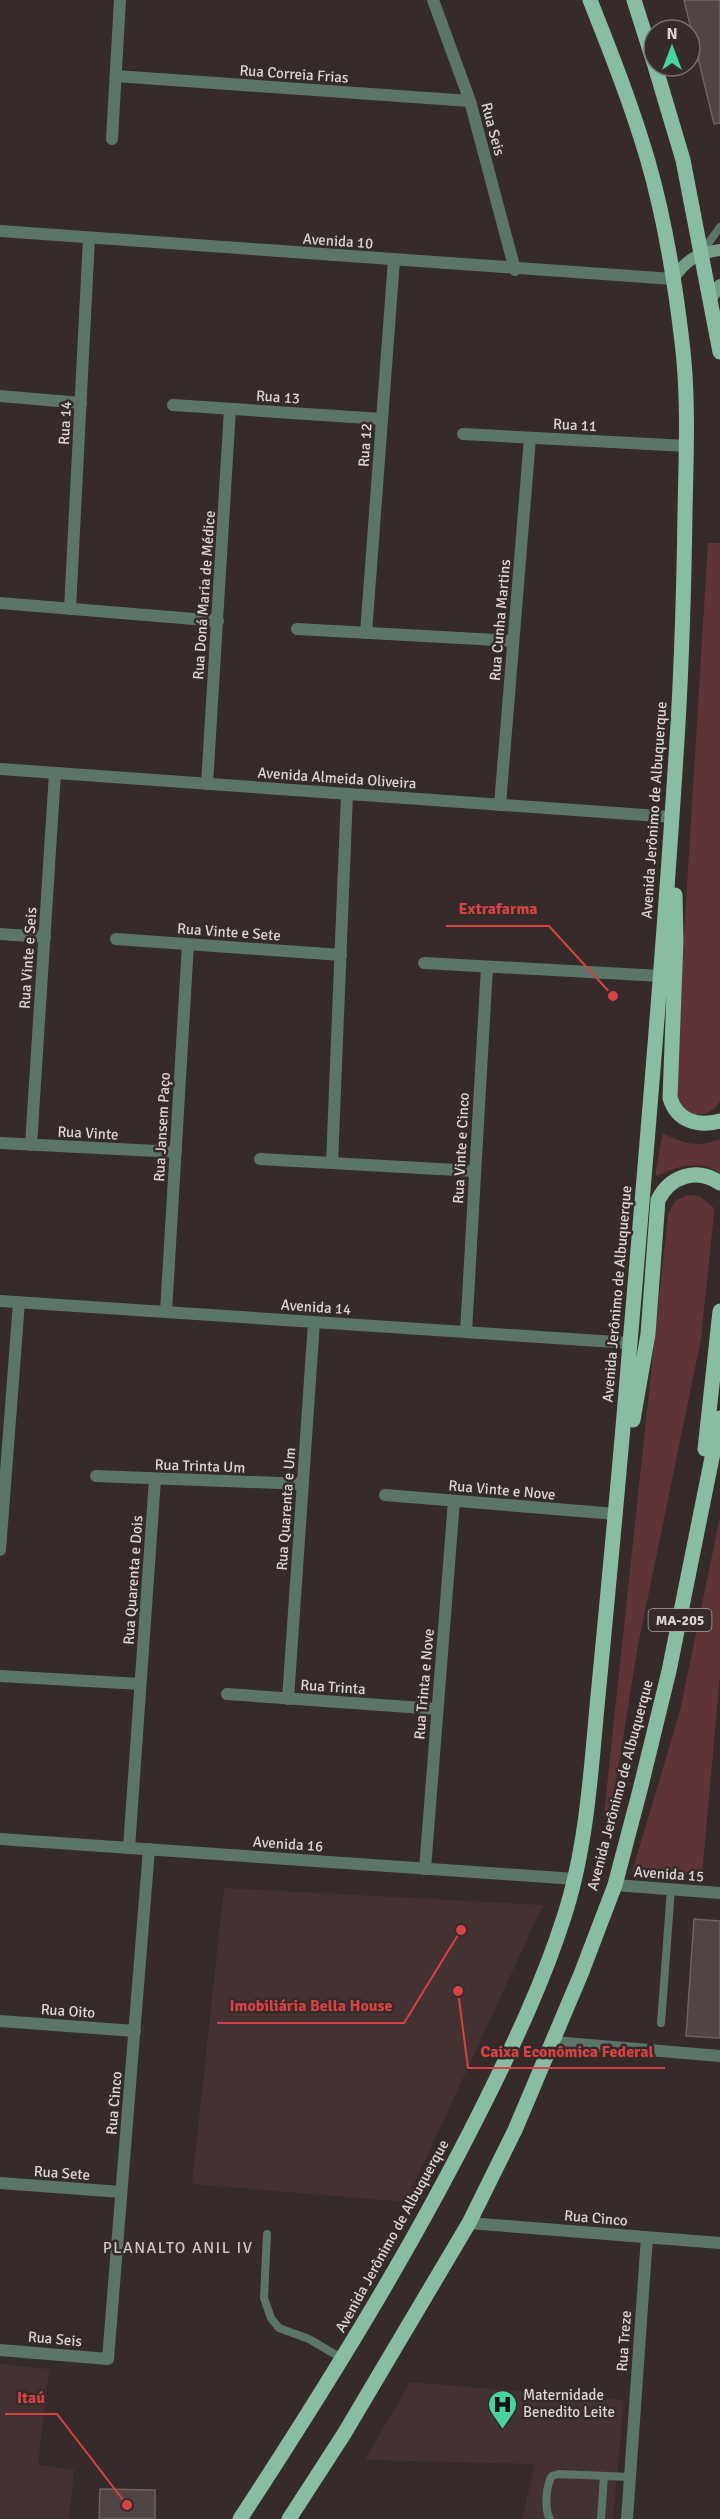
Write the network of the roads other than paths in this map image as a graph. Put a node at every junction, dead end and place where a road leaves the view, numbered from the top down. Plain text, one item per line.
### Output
1 (120, 0) edge
2 (433, 0) edge
3 (590, 0) edge
4 (634, 0) edge
5 (642, 24) edge
6 (116, 76) junction
7 (659, 78) edge
8 (470, 101) junction
9 (112, 139) dead end
10 (720, 227) edge
11 (0, 231) edge
12 (89, 238) junction
13 (720, 250) edge
14 (702, 252) junction
15 (394, 260) junction
16 (515, 270) junction
17 (673, 279) junction
18 (720, 285) edge
19 (711, 299) junction
20 (720, 352) edge
21 (0, 396) edge
22 (81, 403) junction
23 (173, 405) dead end
24 (230, 409) junction
25 (382, 419) junction
26 (462, 434) dead end
27 (530, 438) junction
28 (687, 446) junction
29 (0, 603) edge
30 (70, 609) junction
31 (218, 621) junction
32 (297, 629) dead end
33 (366, 633) junction
34 (513, 641) junction
35 (0, 769) edge
36 (55, 773) junction
37 (207, 784) junction
38 (347, 794) junction
39 (500, 805) junction
40 (672, 818) junction
41 (0, 934) edge
42 (45, 937) junction
43 (116, 939) dead end
44 (188, 944) junction
45 (340, 954) junction
46 (424, 963) dead end
47 (487, 967) junction
48 (660, 976) junction
49 (720, 1121) edge
50 (0, 1143) edge
51 (31, 1145) junction
52 (176, 1152) junction
53 (260, 1159) dead end
54 (332, 1163) junction
55 (474, 1172) junction
56 (720, 1183) edge
57 (0, 1301) edge
58 (19, 1302) junction
59 (720, 1311) edge
60 (166, 1312) junction
61 (314, 1322) junction
62 (466, 1332) junction
63 (630, 1343) junction
64 (720, 1418) edge
65 (3, 1466) edge
66 (96, 1476) dead end
67 (155, 1479) junction
68 (303, 1484) junction
69 (385, 1495) dead end
70 (454, 1502) junction
71 (616, 1514) junction
72 (0, 1550) edge
73 (690, 1568) junction
74 (0, 1676) edge
75 (140, 1684) junction
76 (227, 1694) dead end
77 (288, 1699) junction
78 (437, 1710) junction
79 (0, 1839) edge
80 (129, 1848) junction
81 (149, 1849) junction
82 (425, 1869) junction
83 (575, 1879) junction
84 (720, 1884) edge
85 (615, 1885) junction
86 (671, 1889) junction
87 (720, 1893) edge
88 (0, 2021) edge
89 (660, 2023) dead end
90 (135, 2031) junction
91 (554, 2042) junction
92 (720, 2056) edge
93 (0, 2183) edge
94 (121, 2192) junction
95 (469, 2223) junction
96 (267, 2234) dead end
97 (647, 2237) junction
98 (720, 2243) edge
99 (0, 2350) edge
100 (108, 2359) joint
101 (343, 2359) junction
102 (604, 2476) junction
103 (630, 2477) junction
104 (240, 2519) edge
105 (288, 2519) edge
106 (550, 2519) edge
107 (601, 2519) edge
108 (627, 2519) edge

1 - 6 street
2 - 8 street, Rua Seis
3 - 17 main road, Avenida Jerônimo de Albuquerque
4 - 5 main road
6 - 8 street, Rua Correia Frias
6 - 9 street
7 - 14 main road
8 - 16 street, Rua Seis
10 - 14 lane
11 - 12 street, Avenida 10
12 - 15 street, Avenida 10
12 - 22 street, Rua 14
13 - 14 main road
14 - 17 main road
14 - 19 main road
15 - 16 street, Avenida 10
15 - 25 street, Rua 12
16 - 17 street, Avenida 10
17 - 28 main road, Avenida Jerônimo de Albuquerque
18 - 19 main road
19 - 20 main road
21 - 22 street
22 - 30 street, Rua 14
23 - 24 street, Rua 13
24 - 25 street, Rua 13
24 - 31 street, Rua Doná Maria de Médice
25 - 33 street, Rua 12
26 - 27 street, Rua 11
27 - 28 street, Rua 11
27 - 34 street, Rua Cunha Martins
28 - 40 main road, Avenida Jerônimo de Albuquerque
29 - 30 street
30 - 31 street
31 - 37 street, Rua Doná Maria de Médice
32 - 33 street
33 - 34 street
34 - 39 street, Rua Cunha Martins
35 - 36 street, Avenida Almeida Oliveira
36 - 37 street, Avenida Almeida Oliveira
36 - 42 street, Rua Vinte e Seis
37 - 38 street, Avenida Almeida Oliveira
38 - 39 street, Avenida Almeida Oliveira
38 - 45 street
39 - 40 street, Avenida Almeida Oliveira
40 - 48 main road, Avenida Jerônimo de Albuquerque
40 - 49 main road
41 - 42 street
42 - 51 street, Rua Vinte e Seis
43 - 44 street, Rua Vinte e Sete
44 - 45 street, Rua Vinte e Sete
44 - 52 street, Rua Jansem Paço
45 - 54 street
46 - 47 street
47 - 48 street
47 - 55 street, Rua Vinte e Cinco
48 - 63 main road, Avenida Jerônimo de Albuquerque
50 - 51 street, Rua Vinte
51 - 52 street, Rua Vinte
52 - 60 street, Rua Jansem Paço
53 - 54 street
54 - 55 street
55 - 62 street, Rua Vinte e Cinco
56 - 71 main road
57 - 58 street, Avenida 14
58 - 60 street, Avenida 14
58 - 65 street
59 - 73 main road
60 - 61 street, Avenida 14
61 - 62 street, Avenida 14
61 - 68 street, Rua Quarenta e Um
62 - 63 street, Avenida 14
63 - 71 main road, Avenida Jerônimo de Albuquerque
64 - 73 main road, Avenida Jerônimo de Albuquerque
65 - 72 street
66 - 67 street, Rua Trinta Um
67 - 68 street, Rua Trinta Um
67 - 75 street, Rua Quarenta e Dois
68 - 77 street, Rua Quarenta e Um
69 - 70 street, Rua Vinte e Nove
70 - 71 street, Rua Vinte e Nove
70 - 78 street, Rua Trinta e Nove
71 - 83 main road, Avenida Jerônimo de Albuquerque
73 - 85 main road, Avenida Jerônimo de Albuquerque / MA-205
74 - 75 street
75 - 80 street, Rua Quarenta e Dois
76 - 77 street, Rua Trinta
77 - 78 street, Rua Trinta
78 - 82 street, Rua Trinta e Nove
79 - 80 street, Avenida 16
80 - 81 street, Avenida 16
81 - 82 street, Avenida 16
81 - 90 street, Rua Cinco
82 - 83 street, Avenida 16
83 - 101 main road, Avenida Jerônimo de Albuquerque
84 - 87 street
85 - 86 street, Avenida 15
85 - 91 main road, Avenida Jerônimo de Albuquerque
86 - 87 street, Avenida 15
86 - 89 lane
88 - 90 street, Rua Oito
90 - 94 street, Rua Cinco
91 - 92 street
91 - 95 main road, Avenida Jerônimo de Albuquerque
93 - 94 street, Rua Sete
94 - 100 street, Rua Cinco
95 - 97 street, Rua Cinco
95 - 105 main road, Avenida Jerônimo de Albuquerque
96 - 101 lane
97 - 98 street, Rua Cinco
97 - 103 street, Rua Treze
99 - 100 street, Rua Seis
101 - 104 main road, Avenida Jerônimo de Albuquerque
102 - 103 lane
102 - 106 lane
102 - 107 lane
103 - 108 street, Rua Treze

